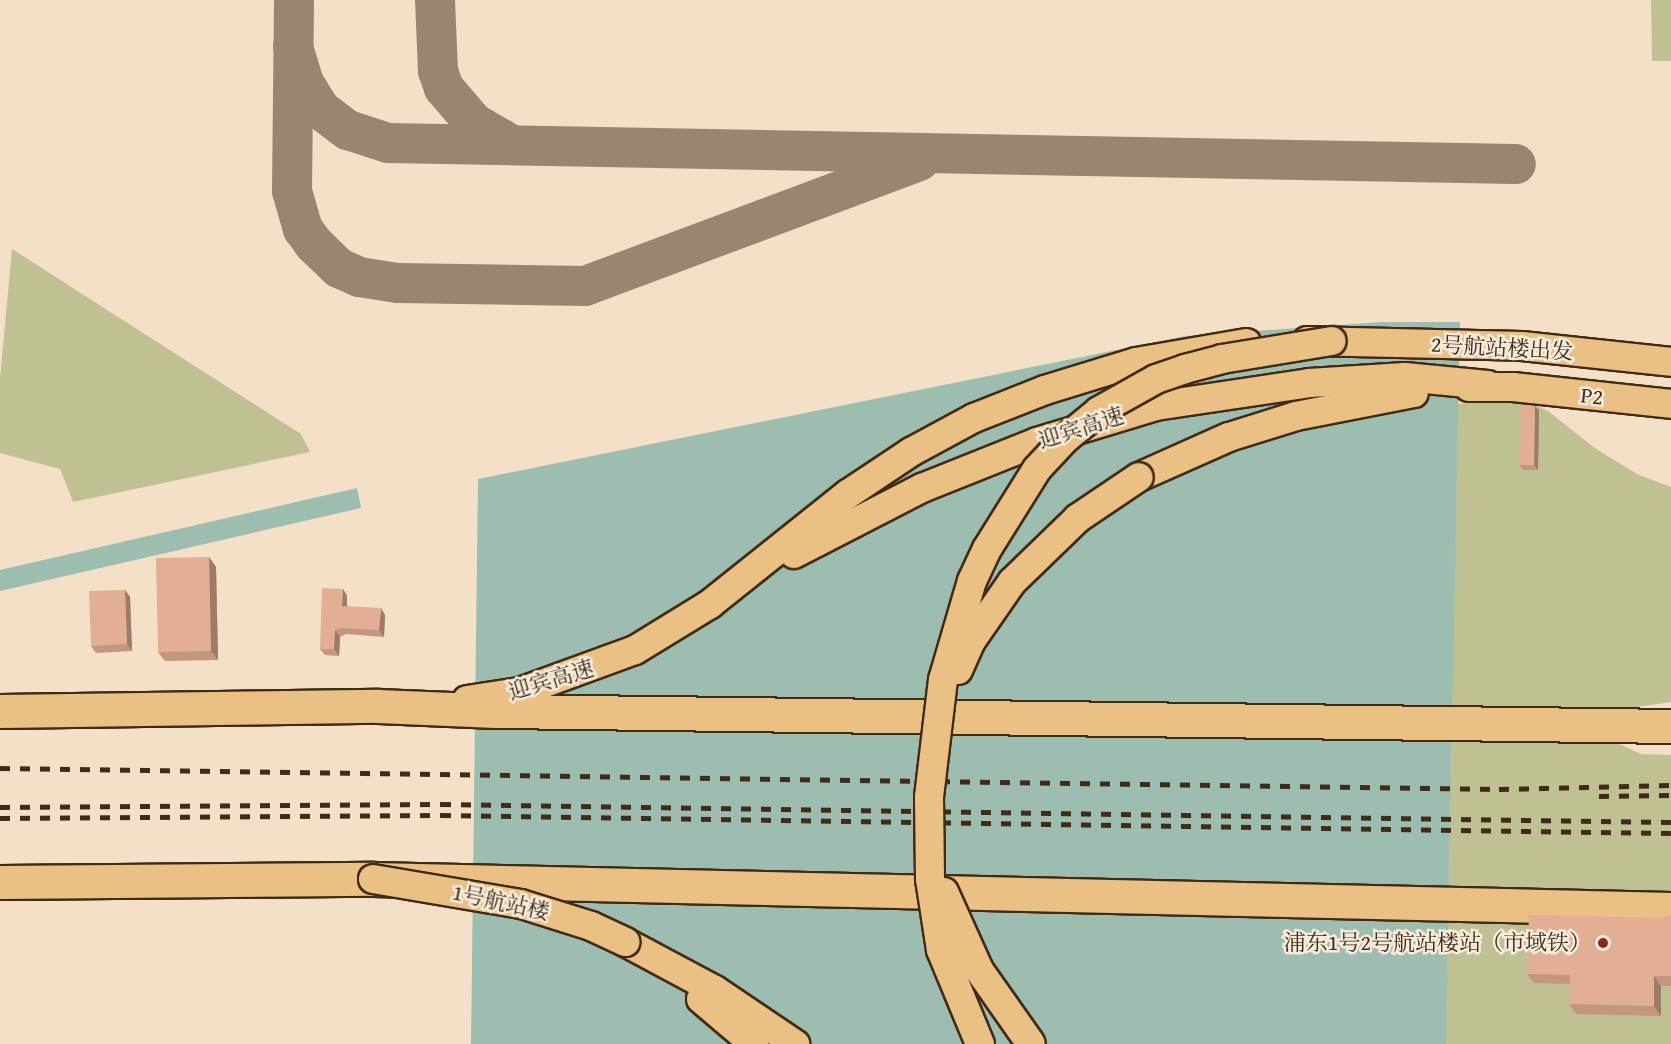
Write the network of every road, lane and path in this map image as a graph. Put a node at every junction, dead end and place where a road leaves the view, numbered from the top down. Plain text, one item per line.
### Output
1 (1332, 341) junction
2 (1671, 362) edge
3 (1501, 386) junction
4 (1671, 404) edge
5 (710, 604) junction
6 (378, 706) junction
7 (0, 711) edge
8 (1671, 726) edge
9 (933, 752) junction
10 (930, 841) junction
11 (374, 879) junction
12 (0, 882) edge
13 (1671, 909) edge
14 (625, 942) junction
15 (754, 1044) edge
16 (795, 1044) edge
17 (980, 1044) edge
18 (1031, 1044) edge

1 - 2 main road, 2号航站楼出发
1 - 5 main road, 迎宾高速, bridge
1 - 9 main road, bridge
3 - 4 main road, P2
3 - 5 main road, 迎宾高速, bridge
3 - 9 main road, bridge
5 - 6 main road, 迎宾高速
6 - 7 highway
6 - 8 highway
9 - 10 main road, bridge
10 - 17 main road, bridge
10 - 18 main road, bridge
11 - 12 highway
11 - 13 highway, bridge
11 - 14 main road, 1号航站楼, bridge
14 - 15 main road
14 - 16 main road

